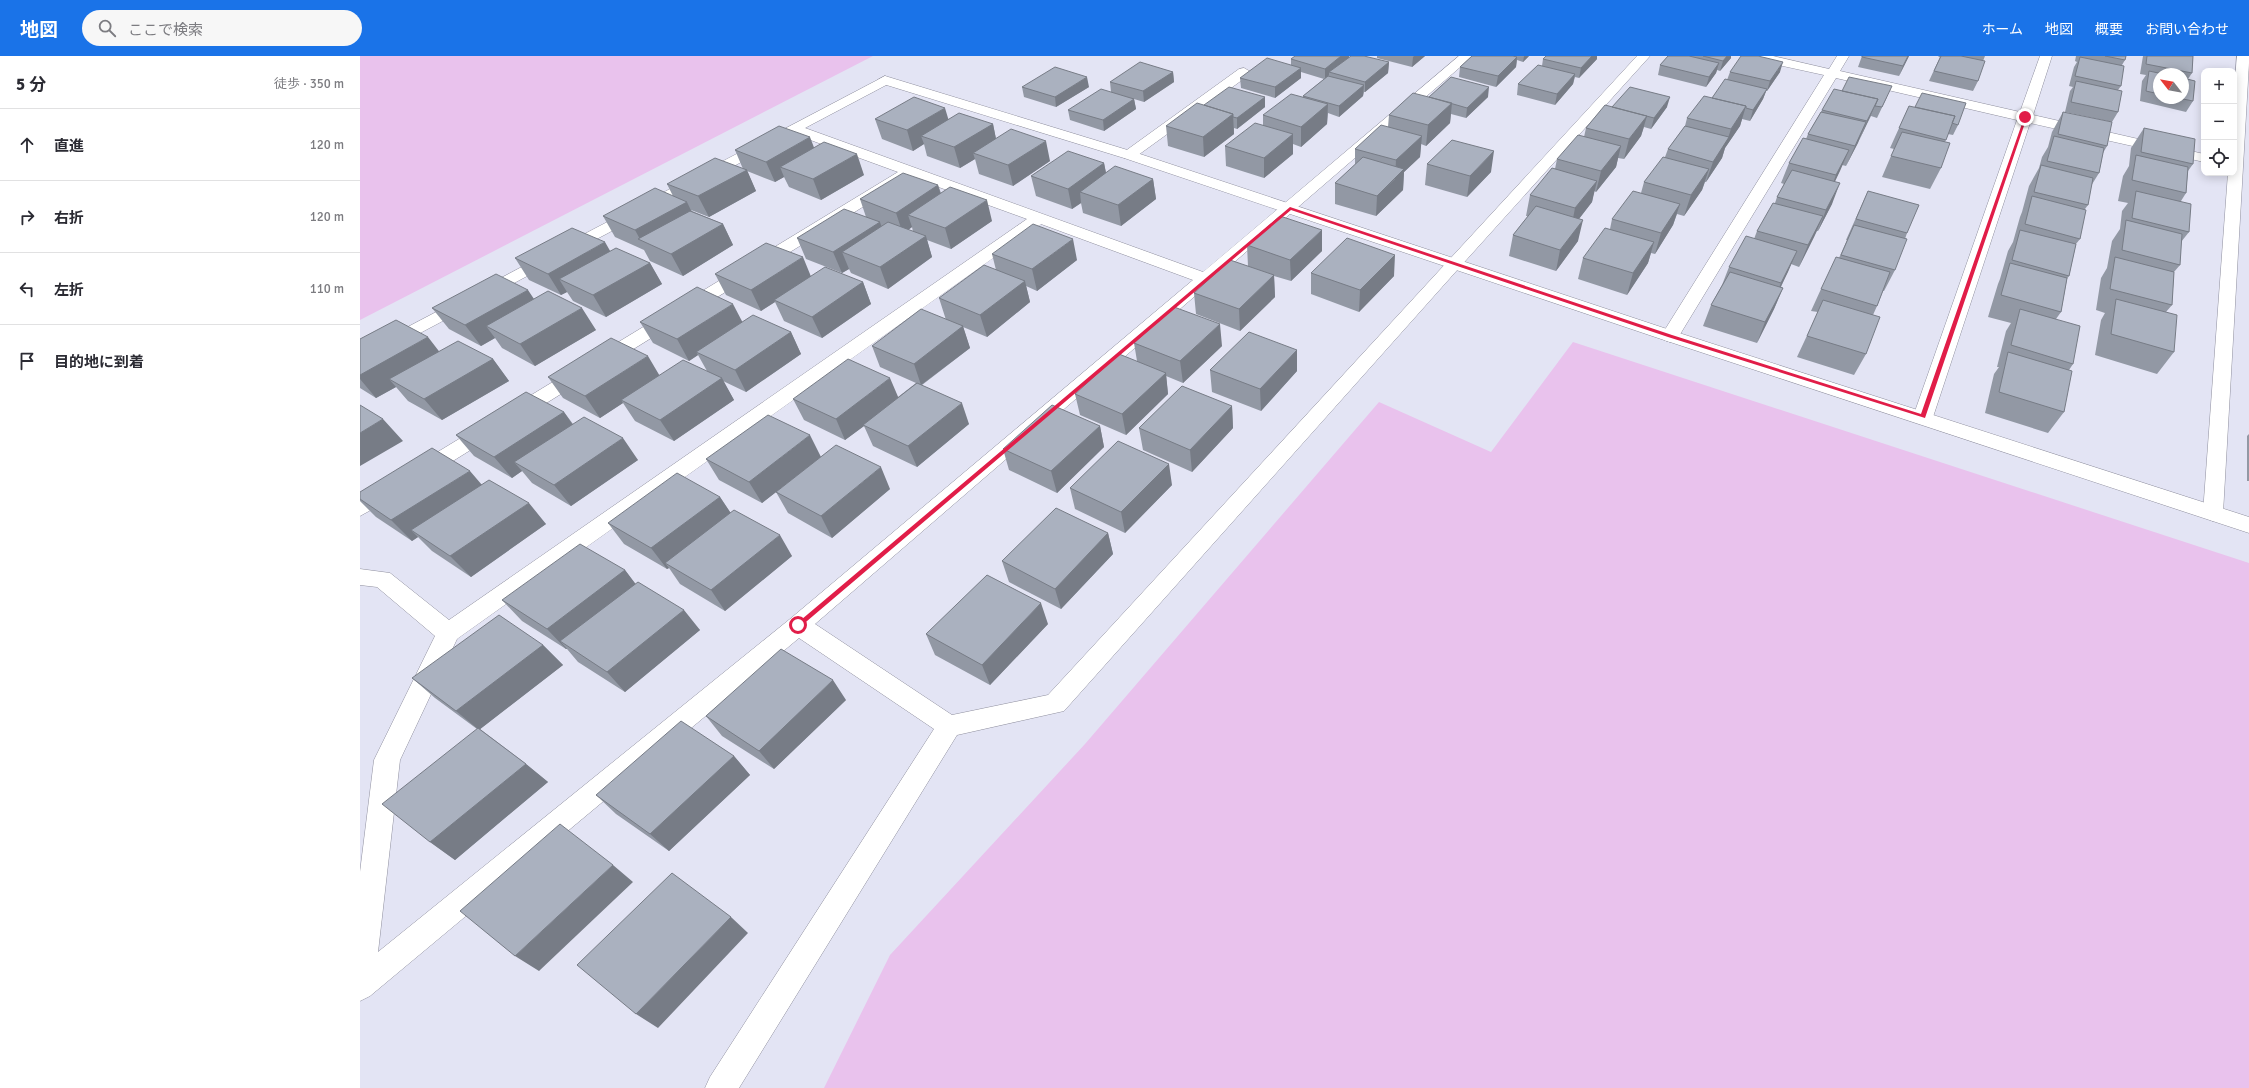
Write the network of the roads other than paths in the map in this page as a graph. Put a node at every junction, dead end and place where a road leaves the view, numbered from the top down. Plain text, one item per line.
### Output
1 (1467, 56) edge
2 (1644, 56) edge
3 (1756, 56) edge
4 (1843, 56) edge
5 (2046, 56) edge
6 (2243, 56) edge
7 (1244, 72) dead end
8 (1832, 74) junction
9 (2025, 117) junction
10 (793, 129) junction
11 (1129, 155) junction
12 (2201, 157) edge
13 (2240, 166) edge
14 (910, 172) junction
15 (1290, 209) junction
16 (1038, 218) junction
17 (1453, 264) junction
18 (1207, 279) junction
19 (1670, 336) junction
20 (360, 359) edge
21 (1922, 417) junction
22 (360, 508) edge
23 (2213, 513) junction
24 (2249, 525) edge
25 (360, 577) edge
26 (798, 625) junction
27 (448, 633) junction
28 (949, 726) junction
29 (722, 1088) edge

1 - 15 street
2 - 17 street
3 - 8 street
4 - 8 street
5 - 9 street
6 - 13 street
7 - 11 street
8 - 9 street
8 - 19 street
9 - 12 street
9 - 21 street
10 - 11 street
10 - 14 street
10 - 20 street
11 - 15 street
13 - 23 street
14 - 16 street
14 - 22 street
15 - 17 street
15 - 18 street
16 - 18 street
16 - 27 street
17 - 19 street
17 - 28 street
18 - 26 street
19 - 21 street
21 - 23 street
23 - 24 street
25 - 27 street
26 - 27 street
26 - 28 street
28 - 29 street

